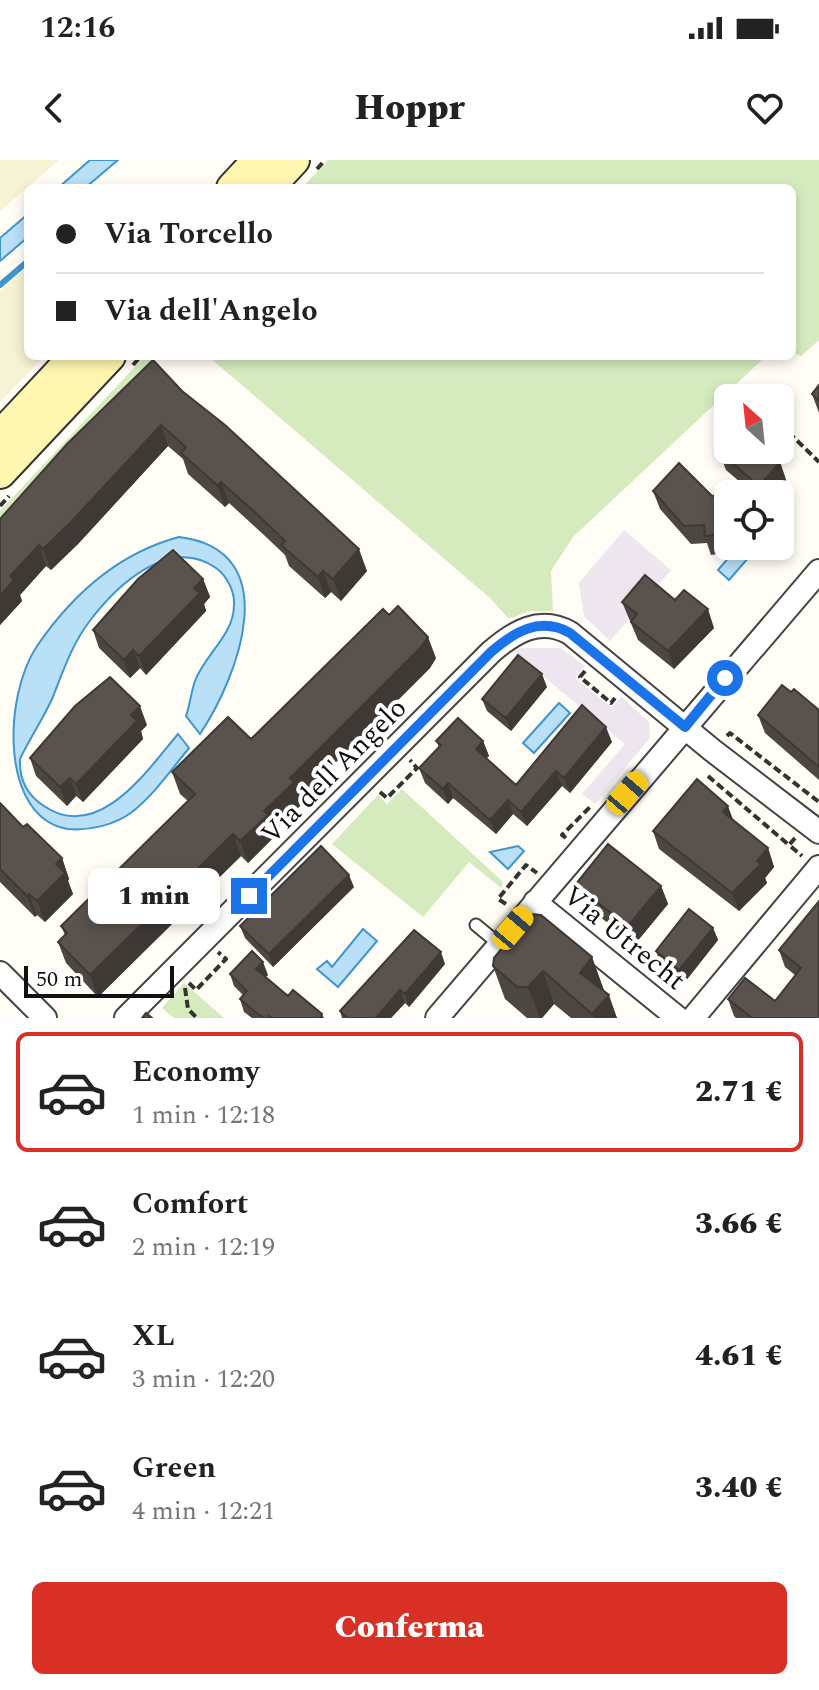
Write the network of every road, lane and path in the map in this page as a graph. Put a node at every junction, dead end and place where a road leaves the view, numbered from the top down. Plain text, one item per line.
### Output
1 (258, 160) edge
2 (294, 160) edge
3 (236, 184) edge
4 (272, 184) edge
5 (71, 360) edge
6 (106, 360) edge
7 (0, 436) edge
8 (794, 438) edge
9 (819, 462) edge
10 (0, 473) edge
11 (819, 571) edge
12 (685, 727) junction
13 (715, 744) junction
14 (819, 802) edge
15 (819, 832) edge
16 (789, 845) dead end
17 (819, 867) edge
18 (535, 902) junction
19 (476, 925) dead end
20 (499, 944) junction
21 (0, 973) edge
22 (184, 983) dead end
23 (45, 1018) edge
24 (126, 1018) edge
25 (197, 1018) edge
26 (437, 1018) edge
27 (678, 1018) edge
28 (693, 1018) edge

1 - 3 main road
2 - 4 main road
5 - 7 main road
6 - 10 main road
8 - 9 path
11 - 12 street
12 - 13 street
12 - 18 street
12 - 24 street, Via dell'Angelo
13 - 14 path
13 - 15 street
13 - 16 path
17 - 28 street
18 - 20 street
18 - 27 street, Via Utrecht
19 - 20 lane
20 - 26 street
21 - 23 street
22 - 25 path

